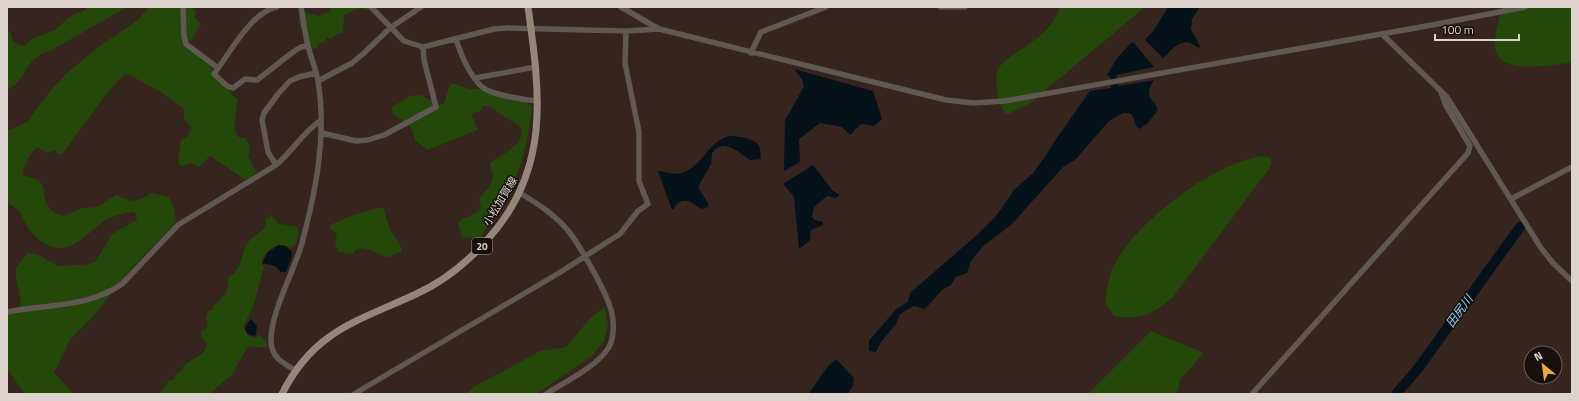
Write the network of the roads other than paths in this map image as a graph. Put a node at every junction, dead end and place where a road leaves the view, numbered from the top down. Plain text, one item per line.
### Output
1 (183, 7) edge
2 (277, 7) edge
3 (301, 7) edge
4 (371, 7) edge
5 (421, 7) edge
6 (528, 7) edge
7 (621, 7) edge
8 (826, 7) edge
9 (940, 7) edge
10 (965, 7) edge
11 (1525, 7) edge
12 (1497, 9) edge
13 (390, 28) junction
14 (531, 28) junction
15 (659, 29) junction
16 (626, 31) junction
17 (1382, 34) junction
18 (456, 39) junction
19 (308, 46) junction
20 (423, 46) junction
21 (751, 53) junction
22 (536, 67) junction
23 (218, 68) junction
24 (316, 72) junction
25 (475, 78) junction
26 (318, 81) junction
27 (1441, 92) junction
28 (538, 101) junction
29 (320, 121) junction
30 (322, 133) junction
31 (276, 165) junction
32 (1572, 167) edge
33 (520, 193) junction
34 (1511, 199) junction
35 (584, 255) junction
36 (1572, 281) edge
37 (7, 312) edge
38 (295, 370) junction
39 (282, 394) edge
40 (354, 394) edge
41 (546, 394) edge
42 (1252, 394) edge

1 - 23 street
2 - 23 street
3 - 19 street
4 - 13 street
5 - 13 street
6 - 14 main road, 小松加賀線 / 20
7 - 15 street
8 - 21 street
9 - 10 street
11 - 12 street
12 - 17 street
13 - 20 street
13 - 26 street
14 - 16 street
14 - 18 street
14 - 22 main road, 小松加賀線 / 20
15 - 16 street
15 - 21 street
16 - 35 street
17 - 21 street
17 - 27 street
18 - 20 street
18 - 25 street
19 - 23 street
19 - 24 street
20 - 30 street
22 - 25 street
22 - 28 main road, 小松加賀線 / 20
24 - 26 street
24 - 31 street
25 - 28 street
26 - 29 street
27 - 34 street
27 - 42 street
28 - 33 main road, 小松加賀線 / 20
29 - 30 street
29 - 31 street
30 - 38 street
31 - 37 street
32 - 34 street
33 - 35 street
33 - 38 main road, 小松加賀線 / 20
34 - 36 street
35 - 40 street
35 - 41 street
38 - 39 main road, 小松加賀線 / 20

